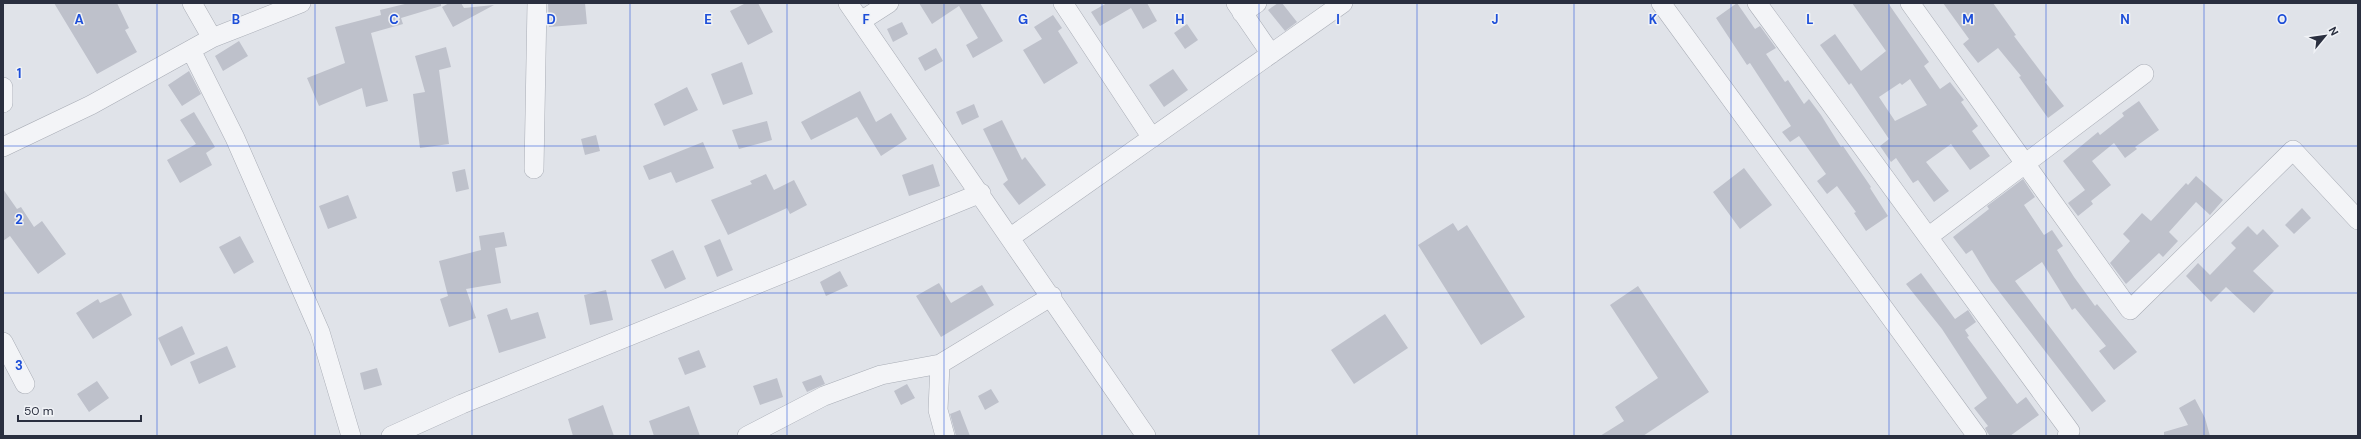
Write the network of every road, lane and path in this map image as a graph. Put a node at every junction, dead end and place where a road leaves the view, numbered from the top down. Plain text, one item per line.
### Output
1 (192, 3) edge
2 (301, 3) edge
3 (537, 3) edge
4 (848, 3) edge
5 (889, 3) edge
6 (1343, 3) edge
7 (1661, 3) edge
8 (1757, 3) edge
9 (1910, 3) edge
10 (1072, 6) edge
11 (1245, 6) edge
12 (861, 21) junction
13 (212, 38) junction
14 (191, 50) junction
15 (1271, 54) junction
16 (2144, 74) dead end
17 (3, 87) edge
18 (3, 103) edge
19 (1152, 138) junction
20 (3, 147) edge
21 (2025, 164) junction
22 (534, 169) dead end
23 (981, 193) junction
24 (2358, 220) edge
25 (1011, 237) junction
26 (1928, 237) junction
27 (1052, 296) junction
28 (3, 342) edge
29 (940, 364) junction
30 (25, 384) dead end
31 (351, 436) edge
32 (391, 436) edge
33 (747, 436) edge
34 (945, 436) edge
35 (1146, 436) edge
36 (1977, 436) edge
37 (2067, 436) edge

1 - 13 street
2 - 13 street
3 - 22 street
4 - 12 street
5 - 12 street
6 - 15 street
7 - 36 street
8 - 26 street
9 - 21 street
10 - 19 street
11 - 15 street
12 - 23 street
13 - 14 street
14 - 20 street
14 - 31 street
15 - 19 street
16 - 21 street
17 - 18 street
19 - 25 street
21 - 24 street
21 - 26 street
23 - 25 street
23 - 32 street
25 - 27 street
26 - 37 street
27 - 29 street
27 - 35 street
28 - 30 street
29 - 33 street
29 - 34 street

